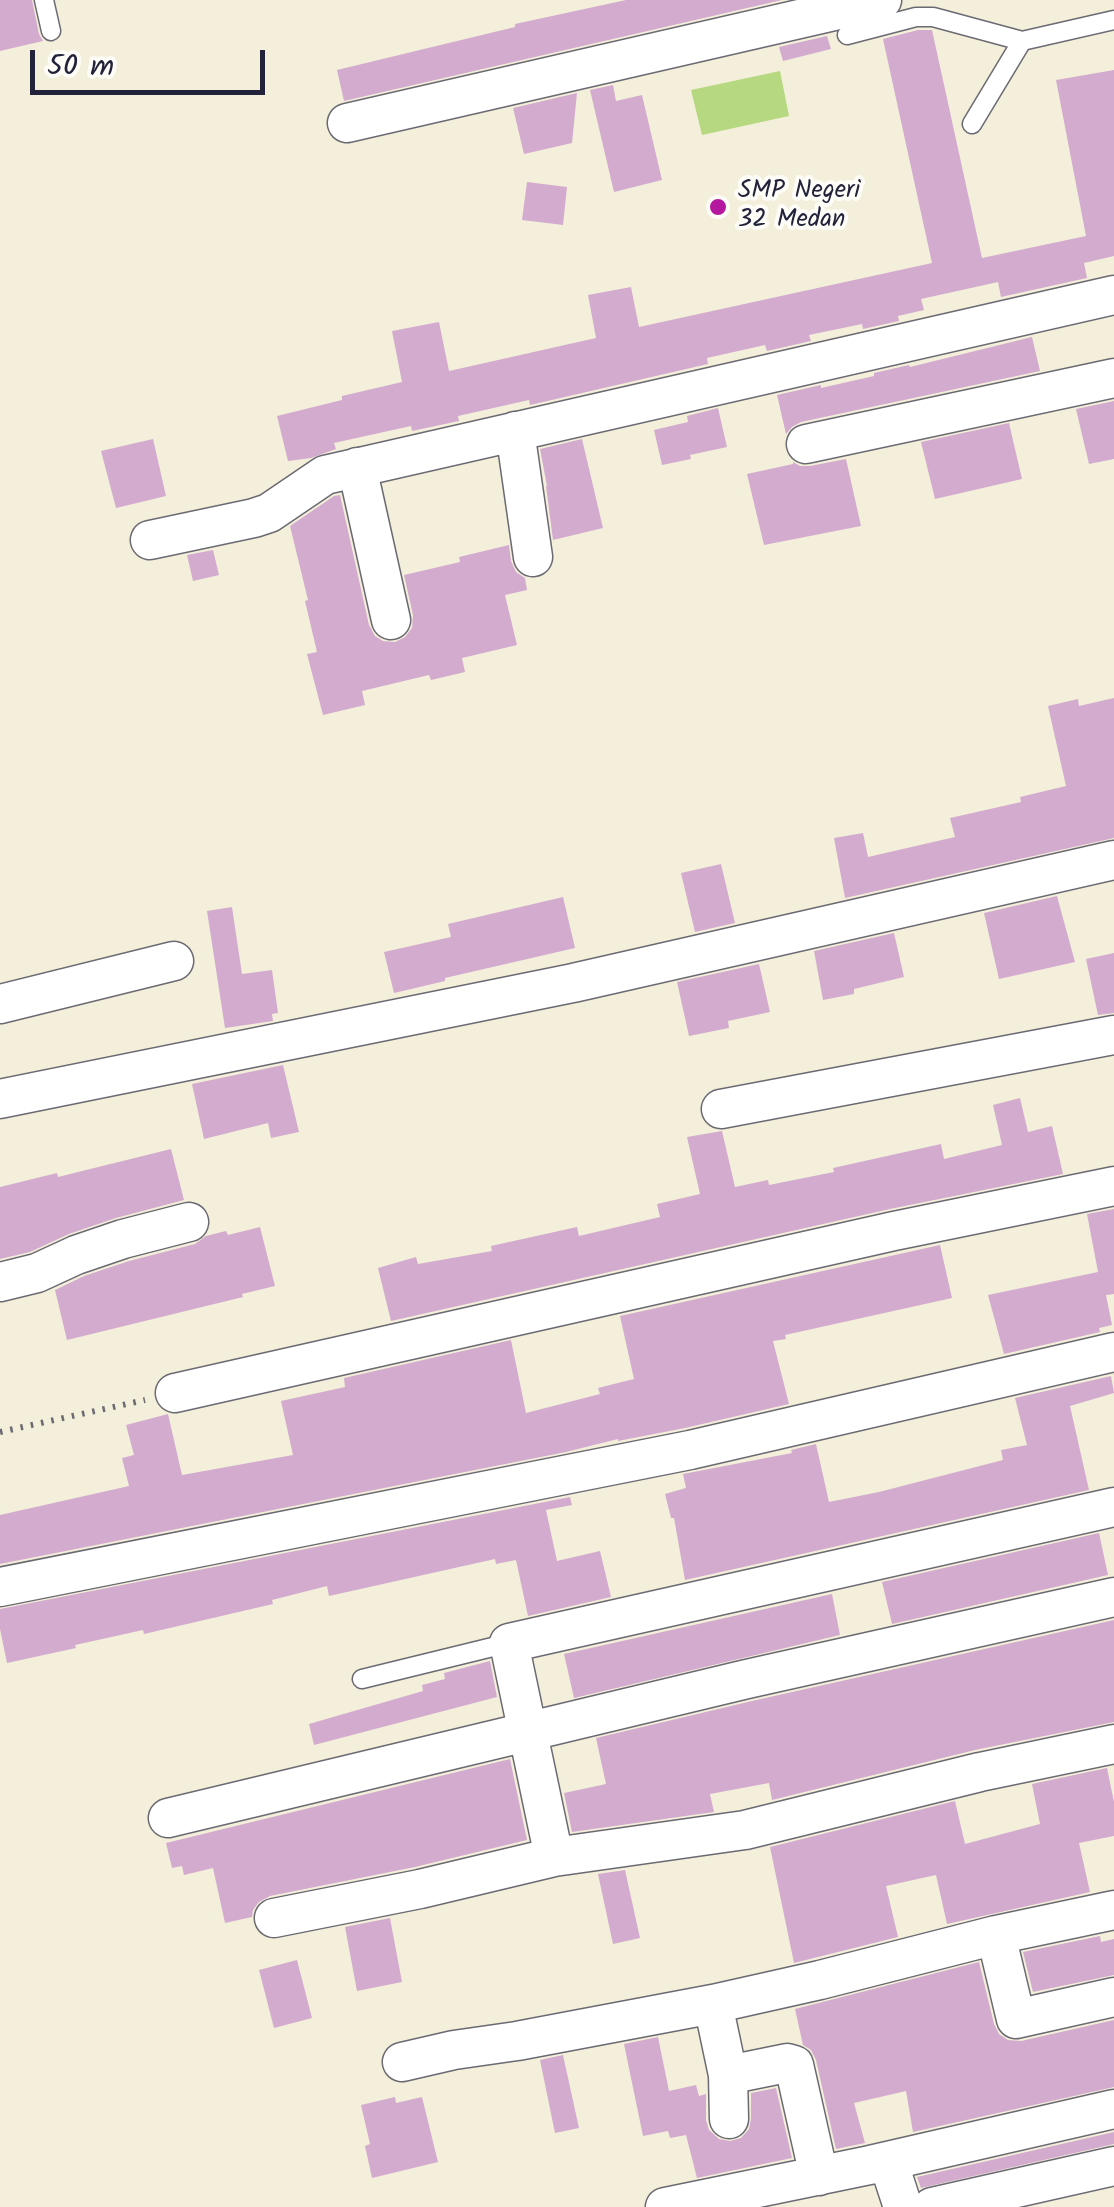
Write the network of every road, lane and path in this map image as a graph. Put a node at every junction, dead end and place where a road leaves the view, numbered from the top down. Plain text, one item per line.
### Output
1 (44, 0) edge
2 (882, 0) edge
3 (1114, 20) edge
4 (51, 31) dead end
5 (847, 35) dead end
6 (1022, 41) junction
7 (347, 123) dead end
8 (972, 124) dead end
9 (1114, 295) edge
10 (1114, 378) edge
11 (515, 431) junction
12 (806, 444) dead end
13 (357, 468) junction
14 (150, 540) dead end
15 (533, 557) dead end
16 (392, 620) dead end
17 (1114, 860) edge
18 (174, 961) dead end
19 (0, 1004) edge
20 (1114, 1035) edge
21 (0, 1100) edge
22 (721, 1109) dead end
23 (1114, 1186) edge
24 (189, 1222) dead end
25 (0, 1282) edge
26 (1114, 1352) edge
27 (175, 1393) joint
28 (0, 1432) edge
29 (1114, 1507) edge
30 (0, 1586) edge
31 (1114, 1597) edge
32 (510, 1644) junction
33 (362, 1679) dead end
34 (530, 1732) junction
35 (1114, 1744) edge
36 (168, 1818) dead end
37 (554, 1857) junction
38 (1114, 1910) edge
39 (274, 1918) dead end
40 (996, 1934) junction
41 (1114, 1997) edge
42 (713, 2004) junction
43 (402, 2062) dead end
44 (728, 2075) junction
45 (1114, 2109) edge
46 (729, 2119) dead end
47 (888, 2162) junction
48 (1114, 2166) edge
49 (819, 2176) junction
50 (665, 2207) edge
51 (903, 2207) edge
52 (932, 2207) edge

1 - 4 lane
2 - 7 street
3 - 6 lane
5 - 6 lane
6 - 8 lane
9 - 11 street
10 - 12 street
11 - 13 street
11 - 15 street
13 - 14 street
13 - 16 street
17 - 21 street
18 - 19 street
20 - 22 street
23 - 27 street
24 - 25 street
26 - 30 street
27 - 28 path
29 - 32 street
31 - 34 street
32 - 33 lane
32 - 34 street
34 - 36 street
34 - 37 street
35 - 37 street
37 - 39 street
38 - 40 street
40 - 41 street
40 - 42 street
42 - 43 street
42 - 44 street
44 - 46 street
44 - 49 street
45 - 47 street
47 - 49 street
47 - 51 street
48 - 52 street
49 - 50 street

